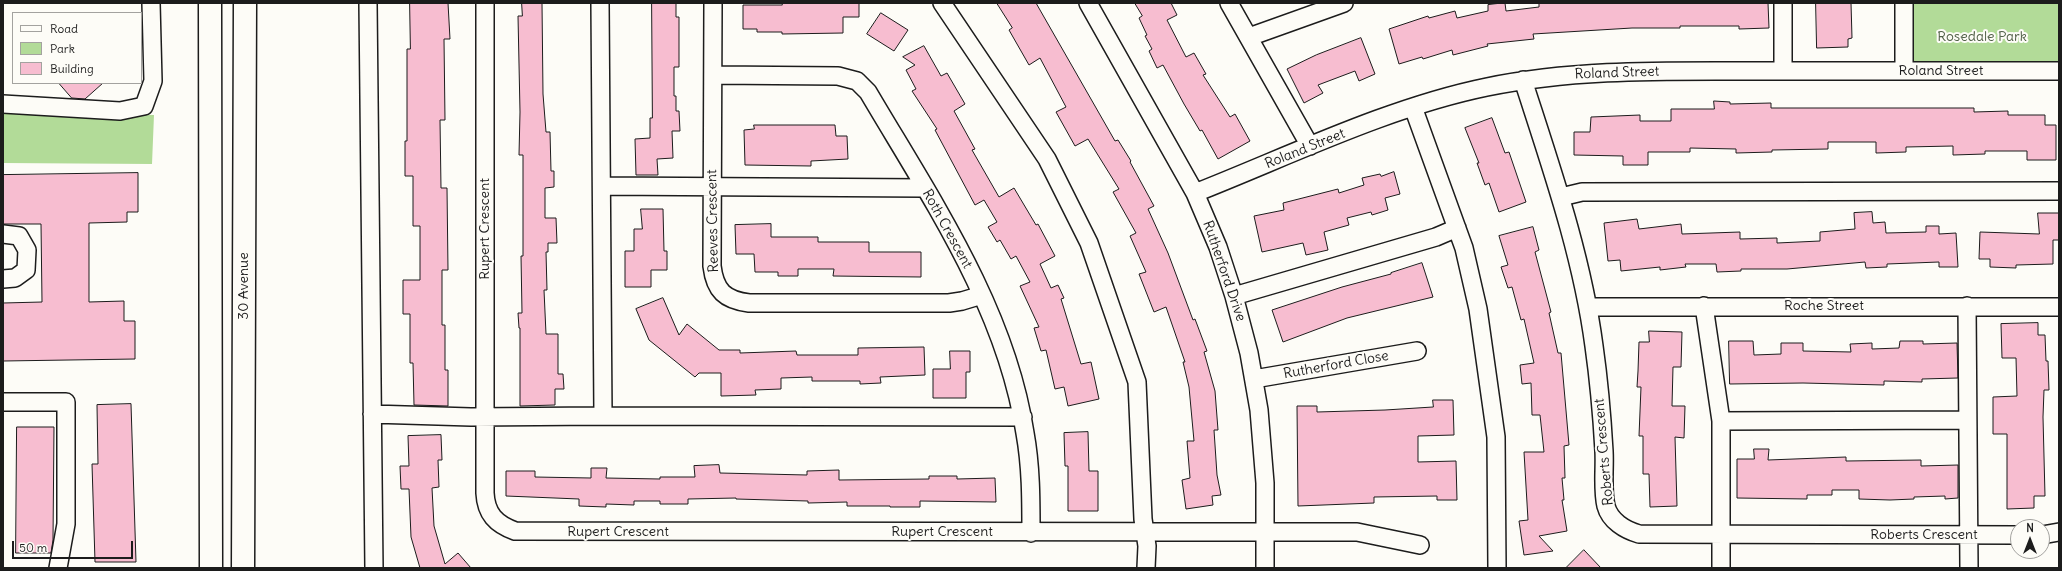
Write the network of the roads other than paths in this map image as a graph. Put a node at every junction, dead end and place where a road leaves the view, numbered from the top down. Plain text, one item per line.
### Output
1 (151, 3) edge
2 (210, 3) edge
3 (245, 3) edge
4 (368, 3) edge
5 (485, 3) edge
6 (600, 3) edge
7 (713, 3) edge
8 (942, 3) edge
9 (1088, 3) edge
10 (1229, 3) edge
11 (1344, 3) edge
12 (1784, 3) edge
13 (1904, 3) edge
14 (1249, 37) junction
15 (1783, 71) junction
16 (1904, 71) junction
17 (2059, 71) edge
18 (712, 75) junction
19 (1522, 80) junction
20 (3, 104) edge
21 (1413, 107) junction
22 (1310, 146) junction
23 (602, 186) junction
24 (712, 186) junction
25 (924, 188) junction
26 (2059, 191) edge
27 (1195, 193) junction
28 (1561, 196) junction
29 (1457, 228) junction
30 (3, 234) edge
31 (3, 279) edge
32 (982, 295) junction
33 (1234, 296) junction
34 (1704, 306) junction
35 (1967, 306) junction
36 (2059, 306) edge
37 (1588, 307) junction
38 (1417, 351) dead end
39 (1254, 379) junction
40 (3, 402) edge
41 (372, 414) junction
42 (603, 416) junction
43 (485, 417) junction
44 (1023, 417) junction
45 (1967, 420) junction
46 (1721, 421) junction
47 (1145, 532) junction
48 (1265, 532) junction
49 (1031, 533) junction
50 (1721, 534) junction
51 (1969, 535) junction
52 (2010, 535) edge
53 (211, 541) junction
54 (1420, 545) dead end
55 (58, 568) edge
56 (206, 568) edge
57 (210, 568) edge
58 (243, 568) edge
59 (374, 568) edge
60 (1146, 568) edge
61 (1265, 568) edge
62 (1497, 568) edge
63 (1721, 568) edge
64 (1969, 568) edge

1 - 20 street
2 - 53 main road
3 - 58 main road, 30 Avenue
4 - 41 street
5 - 43 street, Rupert Crescent
6 - 23 street
7 - 18 street, Reeves Crescent
8 - 47 street
9 - 27 street, Rutherford Drive
10 - 14 street
11 - 14 street
12 - 15 street
13 - 16 street
14 - 22 street
15 - 16 street, Roland Street
15 - 19 street, Roland Street
16 - 17 street, Roland Street
18 - 24 street, Reeves Crescent
18 - 25 street, Roth Crescent
19 - 21 street, Roland Street
19 - 28 street, Roberts Crescent
21 - 22 street, Roland Street
21 - 29 street
22 - 27 street, Roland Street
23 - 24 street
23 - 42 street
24 - 25 street
24 - 32 street, Reeves Crescent
25 - 32 street, Roth Crescent
26 - 28 street
27 - 33 street, Rutherford Drive
28 - 37 street, Roberts Crescent
29 - 33 street
29 - 62 street
30 - 31 street
32 - 44 street, Roth Crescent
33 - 39 street, Rutherford Drive
34 - 35 street, Roche Street
34 - 37 street, Roche Street
34 - 46 street
35 - 36 street, Roche Street
35 - 45 street
37 - 50 street, Roberts Crescent
38 - 39 street, Rutherford Close
39 - 48 street, Rutherford Drive
40 - 55 street
41 - 43 street
41 - 59 street
42 - 43 street
42 - 44 street
43 - 49 street, Rupert Crescent
44 - 49 street, Roth Crescent
45 - 46 street
45 - 51 street
46 - 50 street
47 - 48 street, Rupert Crescent
47 - 49 street, Rupert Crescent
47 - 60 street
48 - 54 street, Rupert Crescent
48 - 61 street, Rutherford Drive
50 - 51 street, Roberts Crescent
50 - 63 street
51 - 52 street, Roberts Crescent
51 - 64 street
53 - 56 main road
53 - 57 main road

